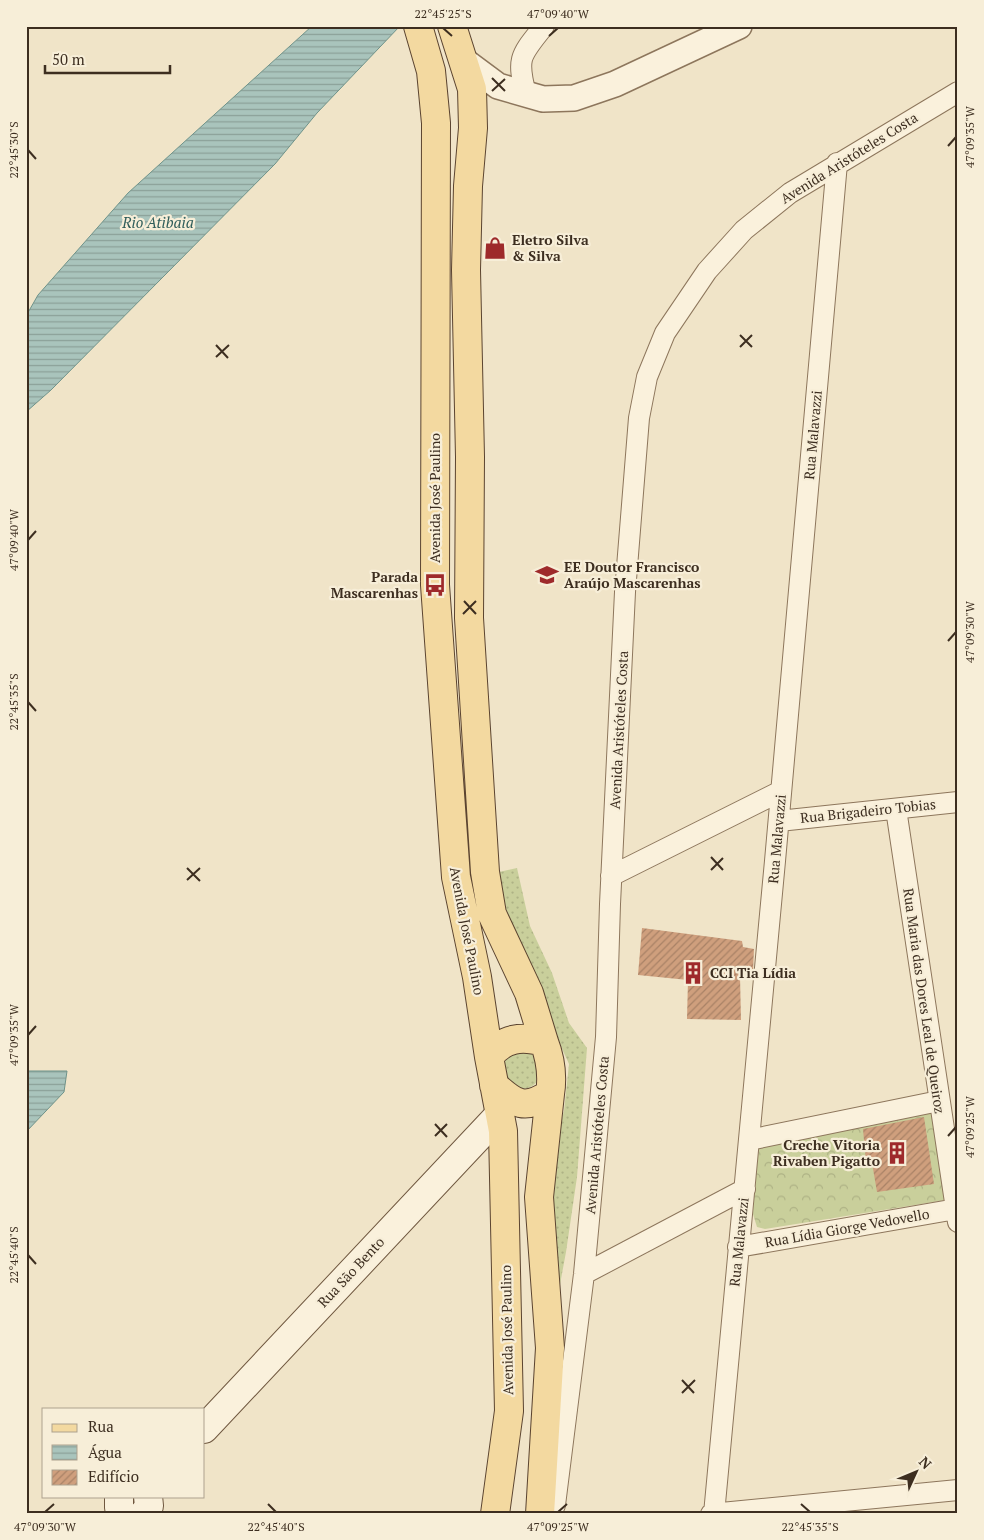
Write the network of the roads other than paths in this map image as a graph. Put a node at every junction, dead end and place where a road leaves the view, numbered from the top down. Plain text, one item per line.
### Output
1 (418, 26) edge
2 (452, 26) edge
3 (544, 26) edge
4 (739, 26) edge
5 (463, 60) junction
6 (958, 92) edge
7 (526, 94) junction
8 (837, 163) junction
9 (781, 791) junction
10 (958, 802) edge
11 (896, 808) junction
12 (779, 821) junction
13 (612, 876) junction
14 (544, 1042) junction
15 (490, 1057) junction
16 (550, 1094) junction
17 (939, 1101) junction
18 (511, 1110) junction
19 (749, 1140) junction
20 (953, 1155) edge
21 (745, 1188) junction
22 (957, 1215) edge
23 (738, 1247) junction
24 (584, 1274) junction
25 (205, 1428) edge
26 (958, 1490) edge
27 (495, 1514) edge
28 (540, 1514) edge
29 (551, 1514) edge
30 (713, 1514) edge

1 - 15 main road, Avenida José Paulino
2 - 5 main road, Avenida José Paulino
3 - 7 street
4 - 7 street
5 - 7 street
5 - 14 main road, Avenida José Paulino
6 - 8 street, Avenida Aristóteles Costa
8 - 9 street, Rua Malavazzi
8 - 13 street, Avenida Aristóteles Costa
9 - 12 street, Rua Malavazzi
9 - 13 street
10 - 11 street, Rua Brigadeiro Tobias
11 - 12 street, Rua Brigadeiro Tobias
11 - 17 street, Rua Maria das Dores Leal de Queiroz
12 - 19 street, Rua Malavazzi
13 - 24 street, Avenida Aristóteles Costa
14 - 15 main road
14 - 16 main road
15 - 18 main road
16 - 18 main road
16 - 28 main road
17 - 19 street
17 - 20 street, Rua Maria das Dores Leal de Queiroz
18 - 25 main road, Rua São Bento
18 - 27 main road, Avenida José Paulino
19 - 21 street, Rua Malavazzi
20 - 22 street, Rua Maria das Dores Leal de Queiroz
21 - 23 street, Rua Malavazzi
21 - 24 street
22 - 23 street, Rua Lídia Giorge Vedovello
23 - 30 street, Rua Malavazzi
24 - 29 street, Avenida Aristóteles Costa
26 - 30 street

